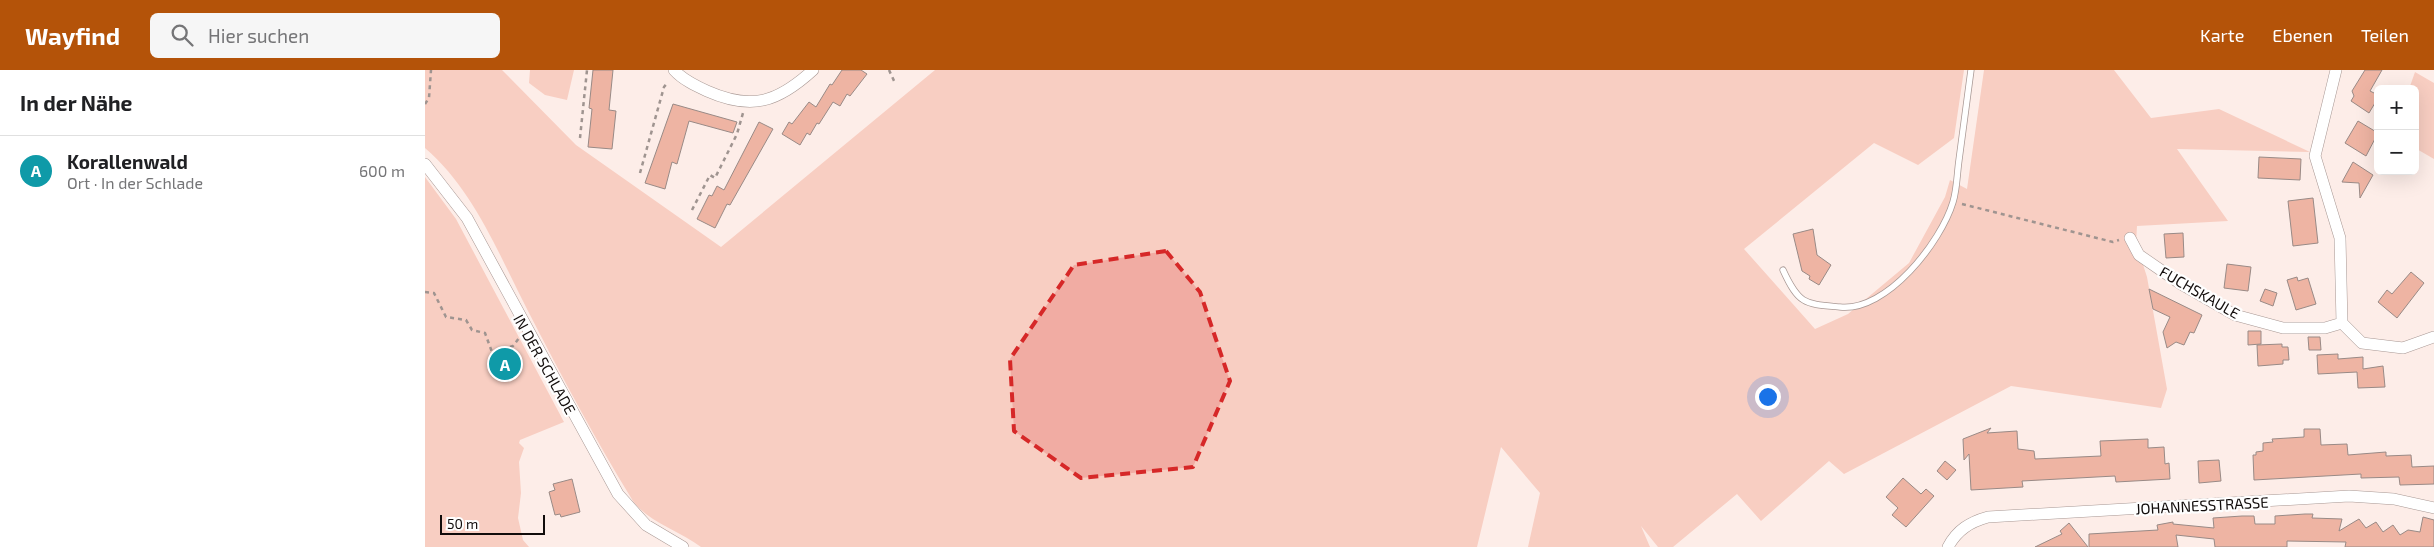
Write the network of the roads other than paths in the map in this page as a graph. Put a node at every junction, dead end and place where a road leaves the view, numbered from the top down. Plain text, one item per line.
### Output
1 (813, 70) edge
2 (1971, 70) edge
3 (2336, 70) edge
4 (675, 71) edge
5 (425, 164) edge
6 (2130, 238) road end
7 (1783, 270) dead end
8 (2342, 323) junction
9 (2434, 337) edge
10 (2434, 508) edge
11 (683, 547) edge
12 (1948, 547) edge

1 - 4 street
2 - 7 lane
3 - 8 street
5 - 11 street, IN DER SCHLADE
6 - 8 street, FUCHSKAULE
8 - 9 street
10 - 12 street, JOHANNESSTRASSE

